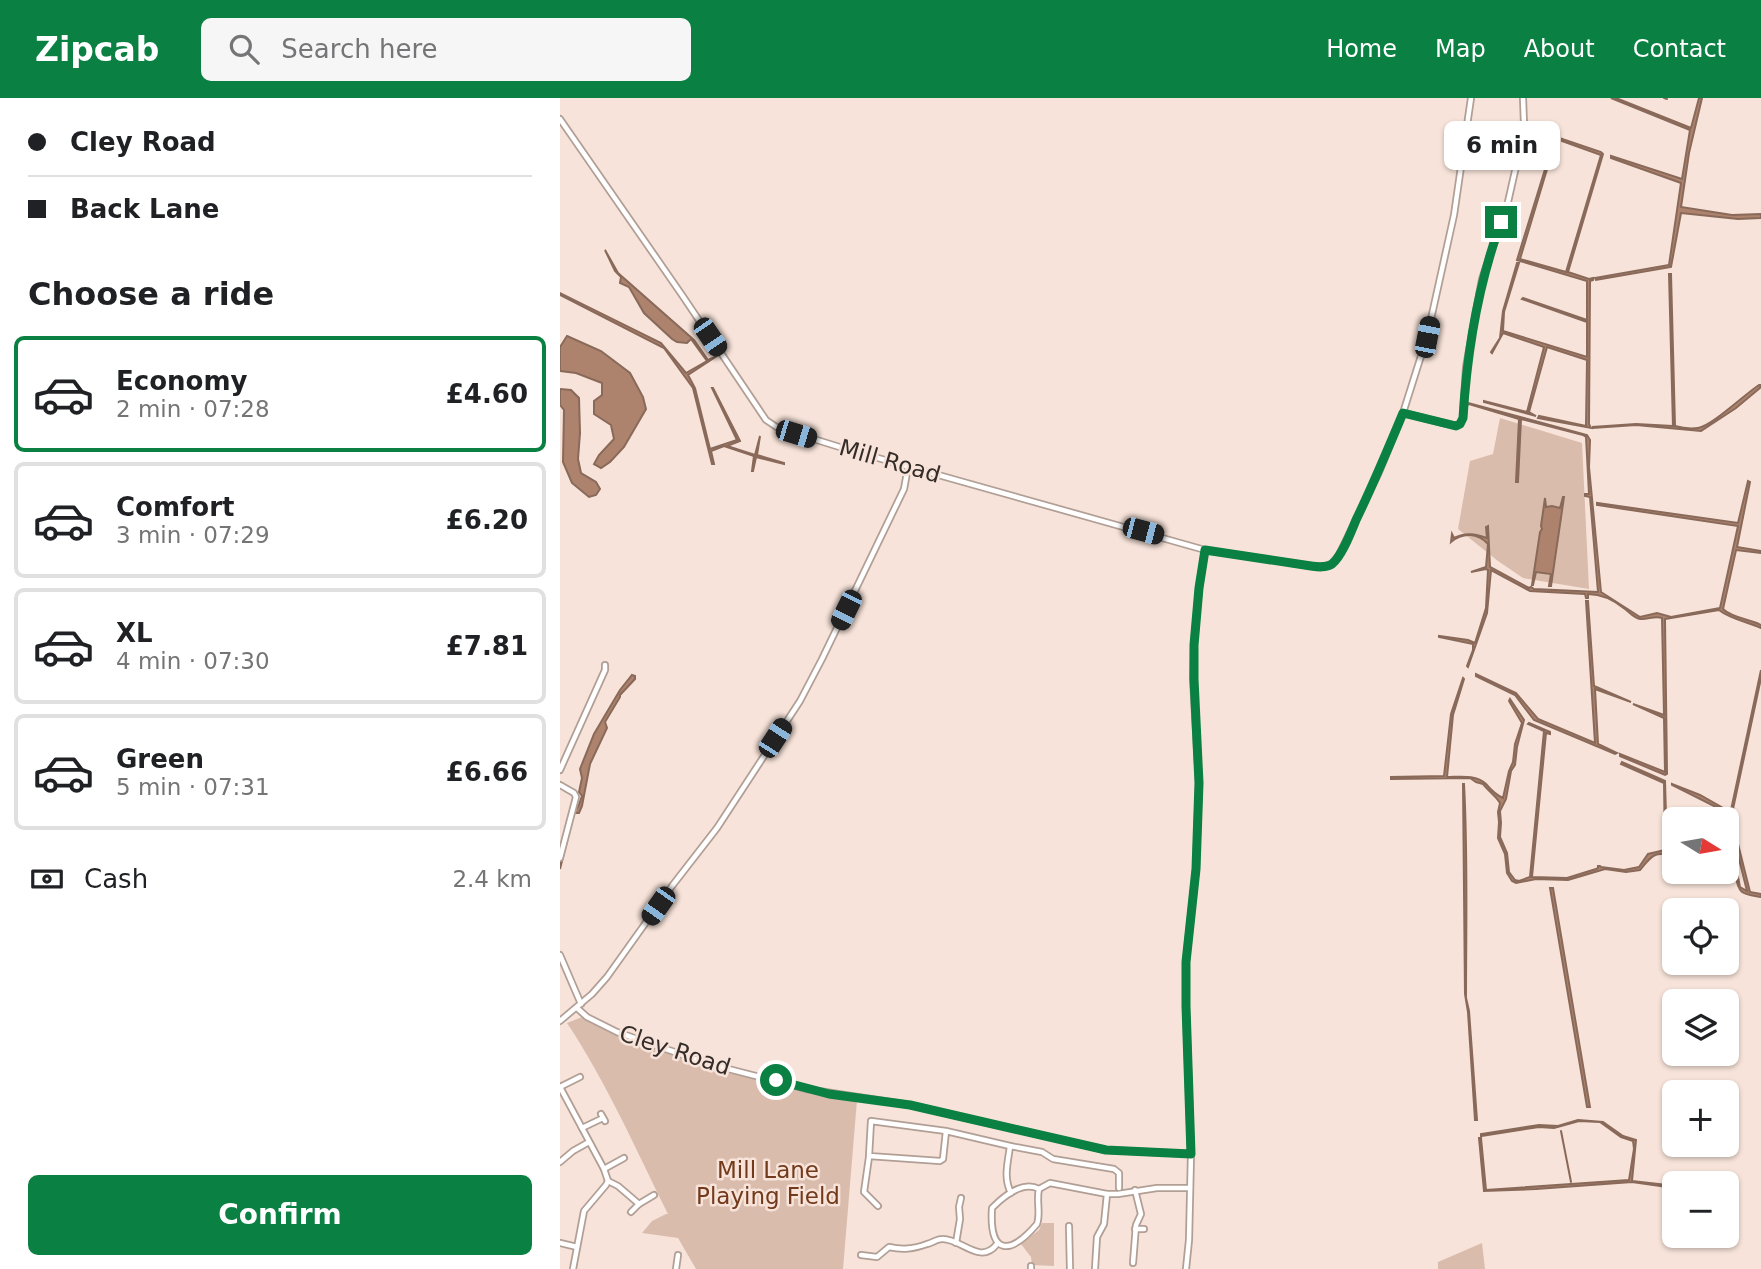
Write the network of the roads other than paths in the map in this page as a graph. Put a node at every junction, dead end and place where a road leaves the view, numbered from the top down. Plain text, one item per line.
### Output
1 (1471, 98) edge
2 (1523, 98) edge
3 (560, 119) edge
4 (1403, 413) junction
5 (908, 467) junction
6 (1205, 550) junction
7 (605, 665) dead end
8 (560, 770) edge
9 (560, 785) edge
10 (560, 858) edge
11 (560, 955) edge
12 (579, 1006) junction
13 (560, 1021) edge
14 (580, 1077) dead end
15 (560, 1087) edge
16 (603, 1118) dead end
17 (582, 1128) junction
18 (946, 1131) junction
19 (589, 1142) junction
20 (1010, 1146) junction
21 (1191, 1154) junction
22 (869, 1156) junction
23 (624, 1158) dead end
24 (560, 1162) edge
25 (604, 1169) junction
26 (608, 1181) junction
27 (1119, 1188) dead end
28 (1190, 1188) junction
29 (1039, 1189) junction
30 (856, 1191) dead end
31 (1135, 1191) junction
32 (864, 1192) junction
33 (1011, 1193) junction
34 (654, 1195) dead end
35 (1107, 1195) junction
36 (961, 1198) dead end
37 (639, 1204) junction
38 (878, 1206) dead end
39 (631, 1212) dead end
40 (1069, 1226) dead end
41 (1135, 1229) junction
42 (1144, 1229) dead end
43 (560, 1243) edge
44 (956, 1243) junction
45 (997, 1244) junction
46 (577, 1247) junction
47 (678, 1255) dead end
48 (862, 1255) dead end
49 (869, 1257) junction
50 (1133, 1263) dead end
51 (868, 1265) dead end
52 (573, 1268) edge
53 (580, 1269) edge
54 (676, 1269) edge
55 (1070, 1269) edge
56 (1095, 1269) edge
57 (1186, 1269) edge

1 - 4 street
2 - 4 street
3 - 5 street, Mill Road
4 - 6 street, Mill Road
5 - 6 street, Mill Road
5 - 12 street
6 - 21 street
7 - 8 street
9 - 10 street
11 - 12 street
12 - 13 street
12 - 21 street, Cley Road
14 - 15 street
15 - 17 street
16 - 17 street
17 - 19 street
18 - 20 street
18 - 22 street
18 - 22 street
19 - 24 street
19 - 25 street
20 - 27 street
20 - 33 street
21 - 28 street
22 - 32 street
23 - 25 street
25 - 26 street
26 - 37 street
26 - 46 street
28 - 31 street
28 - 57 street
29 - 33 street
29 - 35 street
29 - 45 street
30 - 32 street
31 - 35 street
31 - 41 street
32 - 38 street
33 - 45 street
34 - 37 street
35 - 56 street
36 - 44 street
37 - 39 street
40 - 55 street
41 - 42 street
41 - 50 street
43 - 46 street
44 - 45 street
44 - 49 street
46 - 52 street
47 - 54 street
48 - 49 street
49 - 51 street
52 - 53 street

